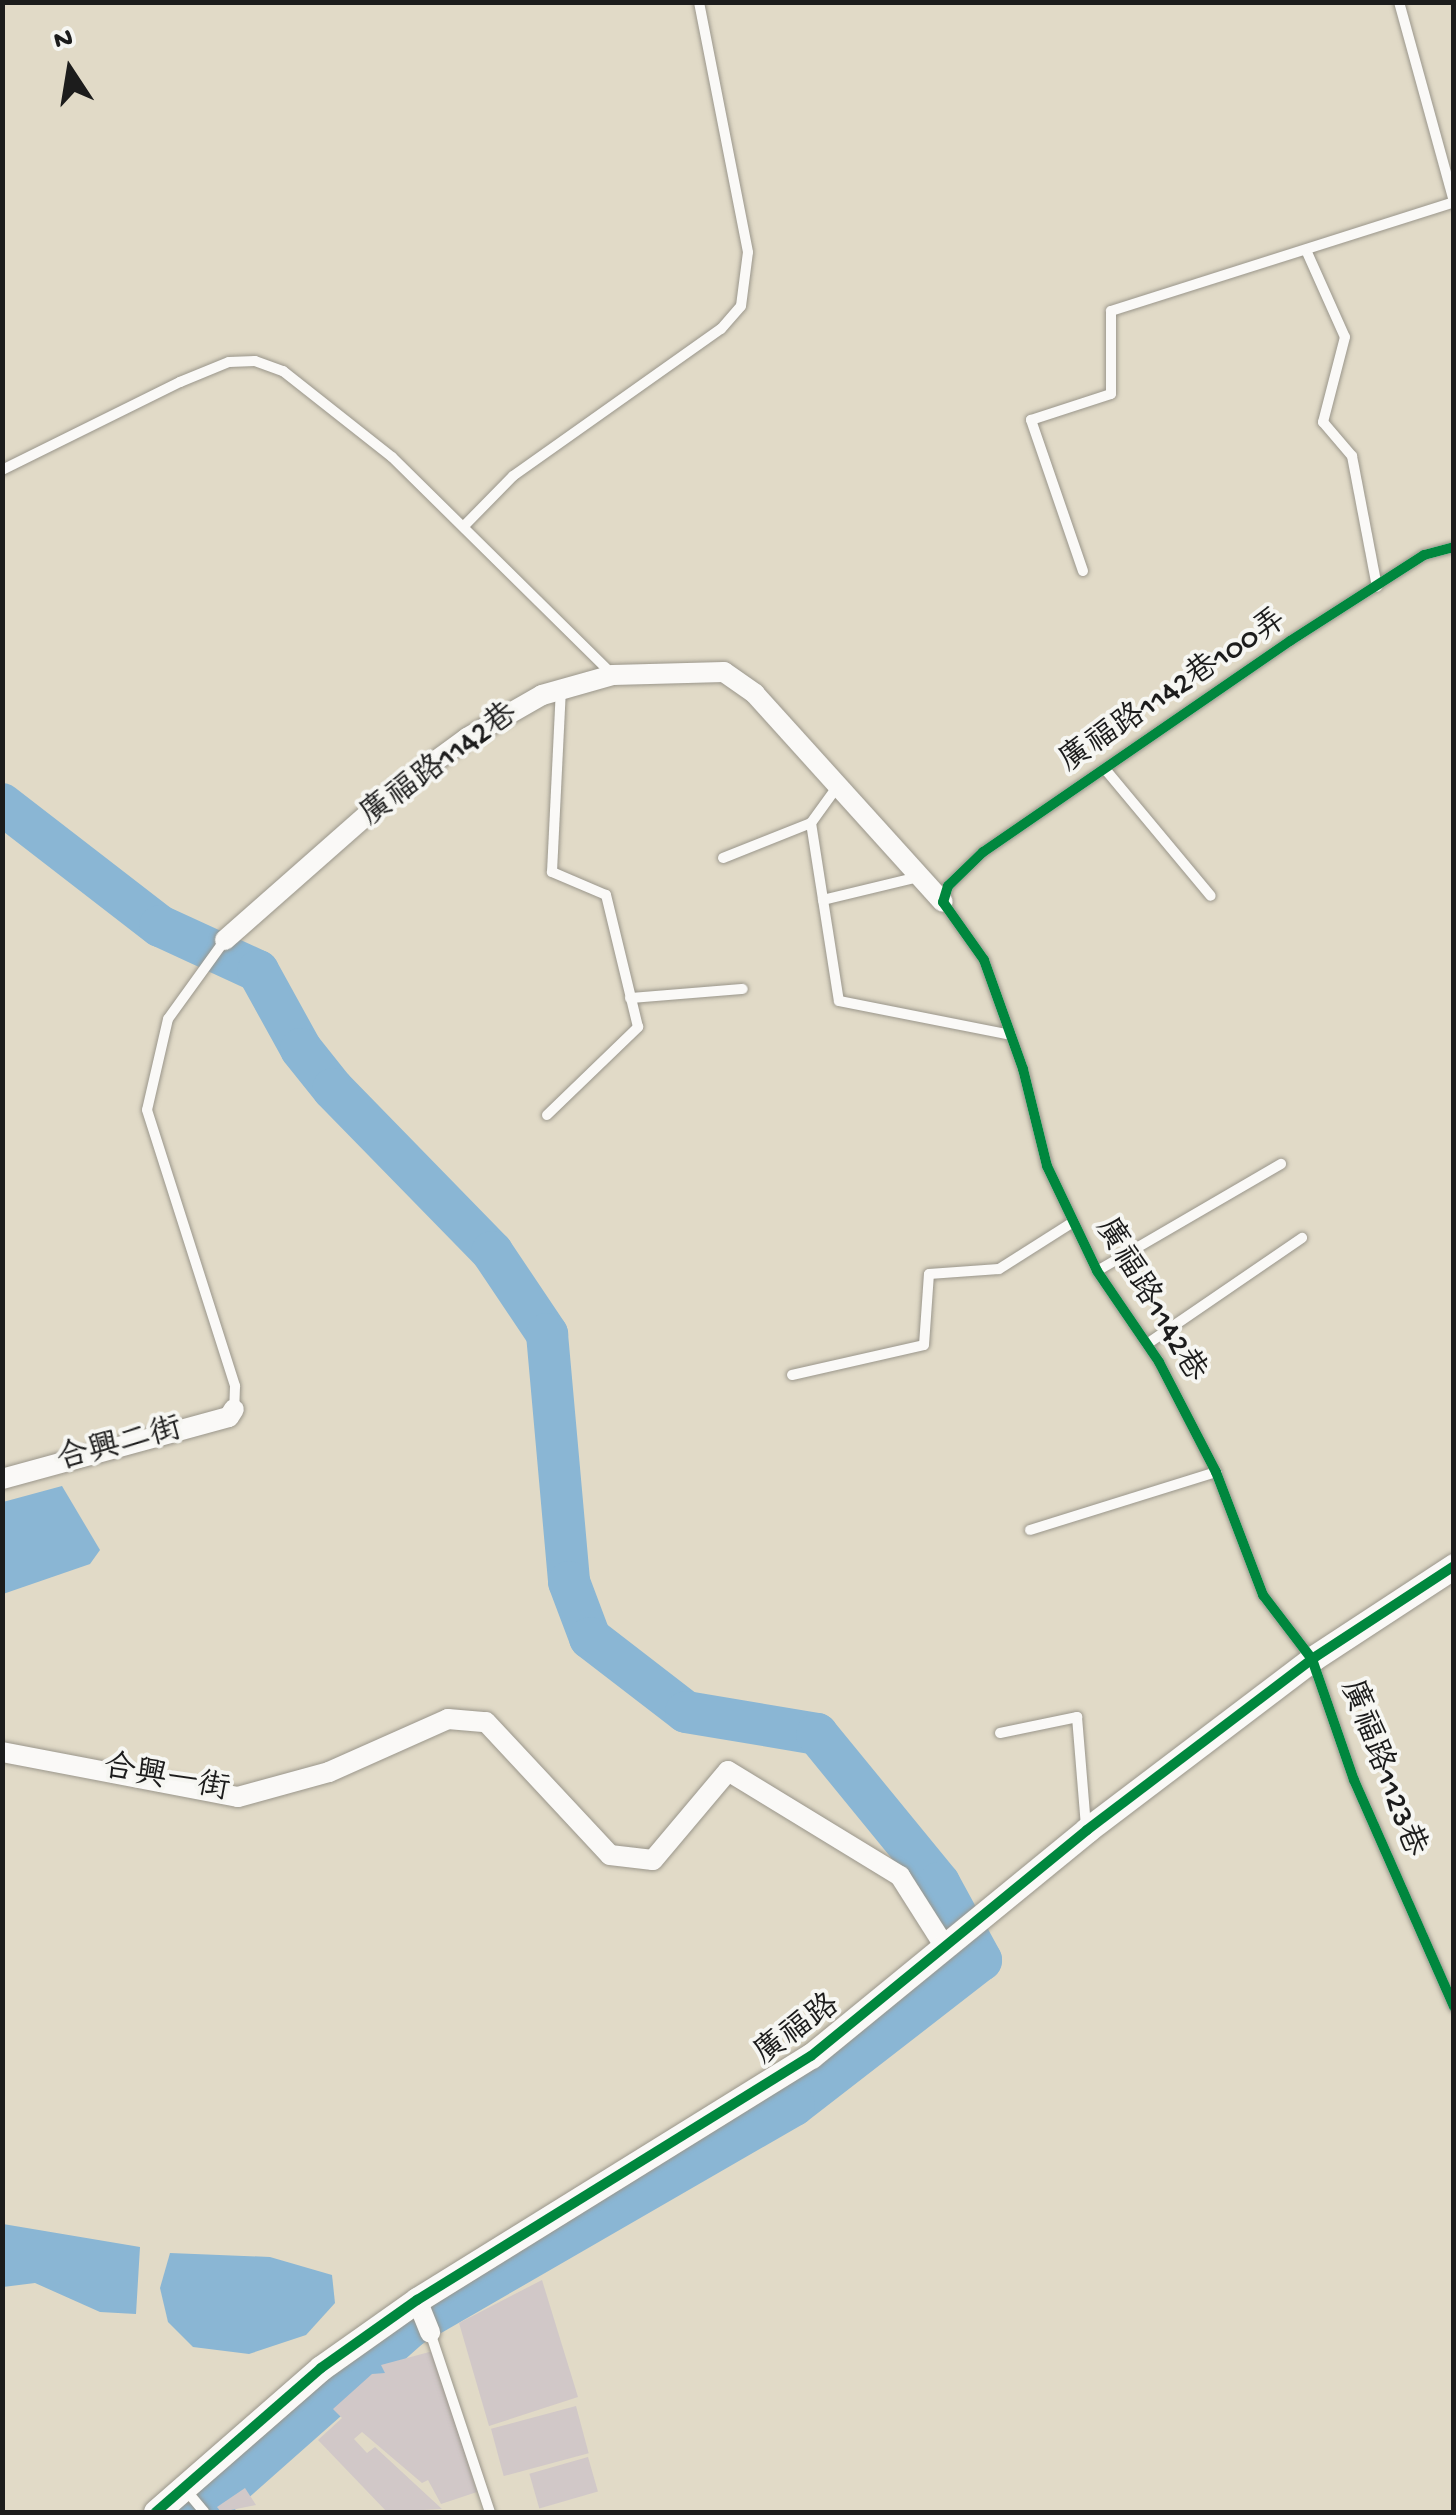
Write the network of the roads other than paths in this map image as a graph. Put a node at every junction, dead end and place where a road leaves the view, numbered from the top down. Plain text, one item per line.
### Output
1 (699, 2) edge
2 (1399, 2) edge
3 (1454, 202) edge
4 (1306, 250) junction
5 (2, 470) edge
6 (465, 525) junction
7 (1454, 547) edge
8 (1083, 571) dead end
9 (1376, 588) junction
10 (613, 675) junction
11 (562, 690) junction
12 (1105, 769) junction
13 (838, 786) junction
14 (811, 824) junction
15 (723, 858) dead end
16 (920, 877) junction
17 (1211, 896) dead end
18 (823, 900) junction
19 (943, 902) junction
20 (225, 940) joint
21 (743, 989) dead end
22 (630, 998) junction
23 (1011, 1036) junction
24 (547, 1115) dead end
25 (1281, 1164) dead end
26 (1074, 1222) junction
27 (1302, 1238) dead end
28 (1096, 1271) junction
29 (1147, 1344) junction
30 (792, 1375) dead end
31 (234, 1409) joint
32 (1216, 1472) junction
33 (2, 1478) edge
34 (1030, 1530) dead end
35 (1454, 1566) edge
36 (1312, 1660) junction
37 (1000, 1733) dead end
38 (2, 1752) edge
39 (1087, 1830) junction
40 (945, 1946) junction
41 (1454, 2006) edge
42 (418, 2302) junction
43 (430, 2332) joint
44 (184, 2488) junction
45 (156, 2512) edge
46 (204, 2512) edge
47 (490, 2512) edge

1 - 6 lane
2 - 3 lane
3 - 4 lane
4 - 8 lane
4 - 9 lane
5 - 6 lane
6 - 10 lane
7 - 9 lane, 廣福路1142巷100弄
9 - 12 lane, 廣福路1142巷100弄
10 - 11 street, 廣福路1142巷
10 - 13 street, 廣福路1142巷
11 - 20 street, 廣福路1142巷
11 - 22 lane
12 - 17 lane
12 - 19 lane, 廣福路1142巷100弄
13 - 14 lane
13 - 16 street, 廣福路1142巷
14 - 15 lane
14 - 18 lane
16 - 18 lane
16 - 19 street, 廣福路1142巷
18 - 23 lane
19 - 23 lane, 廣福路1142巷
20 - 31 lane
21 - 22 lane
22 - 24 lane
23 - 26 lane, 廣福路1142巷
25 - 28 lane
26 - 28 lane, 廣福路1142巷
26 - 30 lane
27 - 29 lane
28 - 29 lane, 廣福路1142巷
29 - 32 lane, 廣福路1142巷
31 - 33 street, 合興二街
32 - 34 lane
32 - 36 lane, 廣福路1142巷
35 - 36 street, 廣福路
36 - 39 street, 廣福路
36 - 41 lane, 廣福路1123巷
37 - 39 lane
38 - 40 street, 合興一街
39 - 40 street, 廣福路
40 - 42 street, 廣福路
42 - 43 street
42 - 44 street, 廣福路
43 - 47 lane
44 - 45 street, 廣福路
44 - 46 lane

